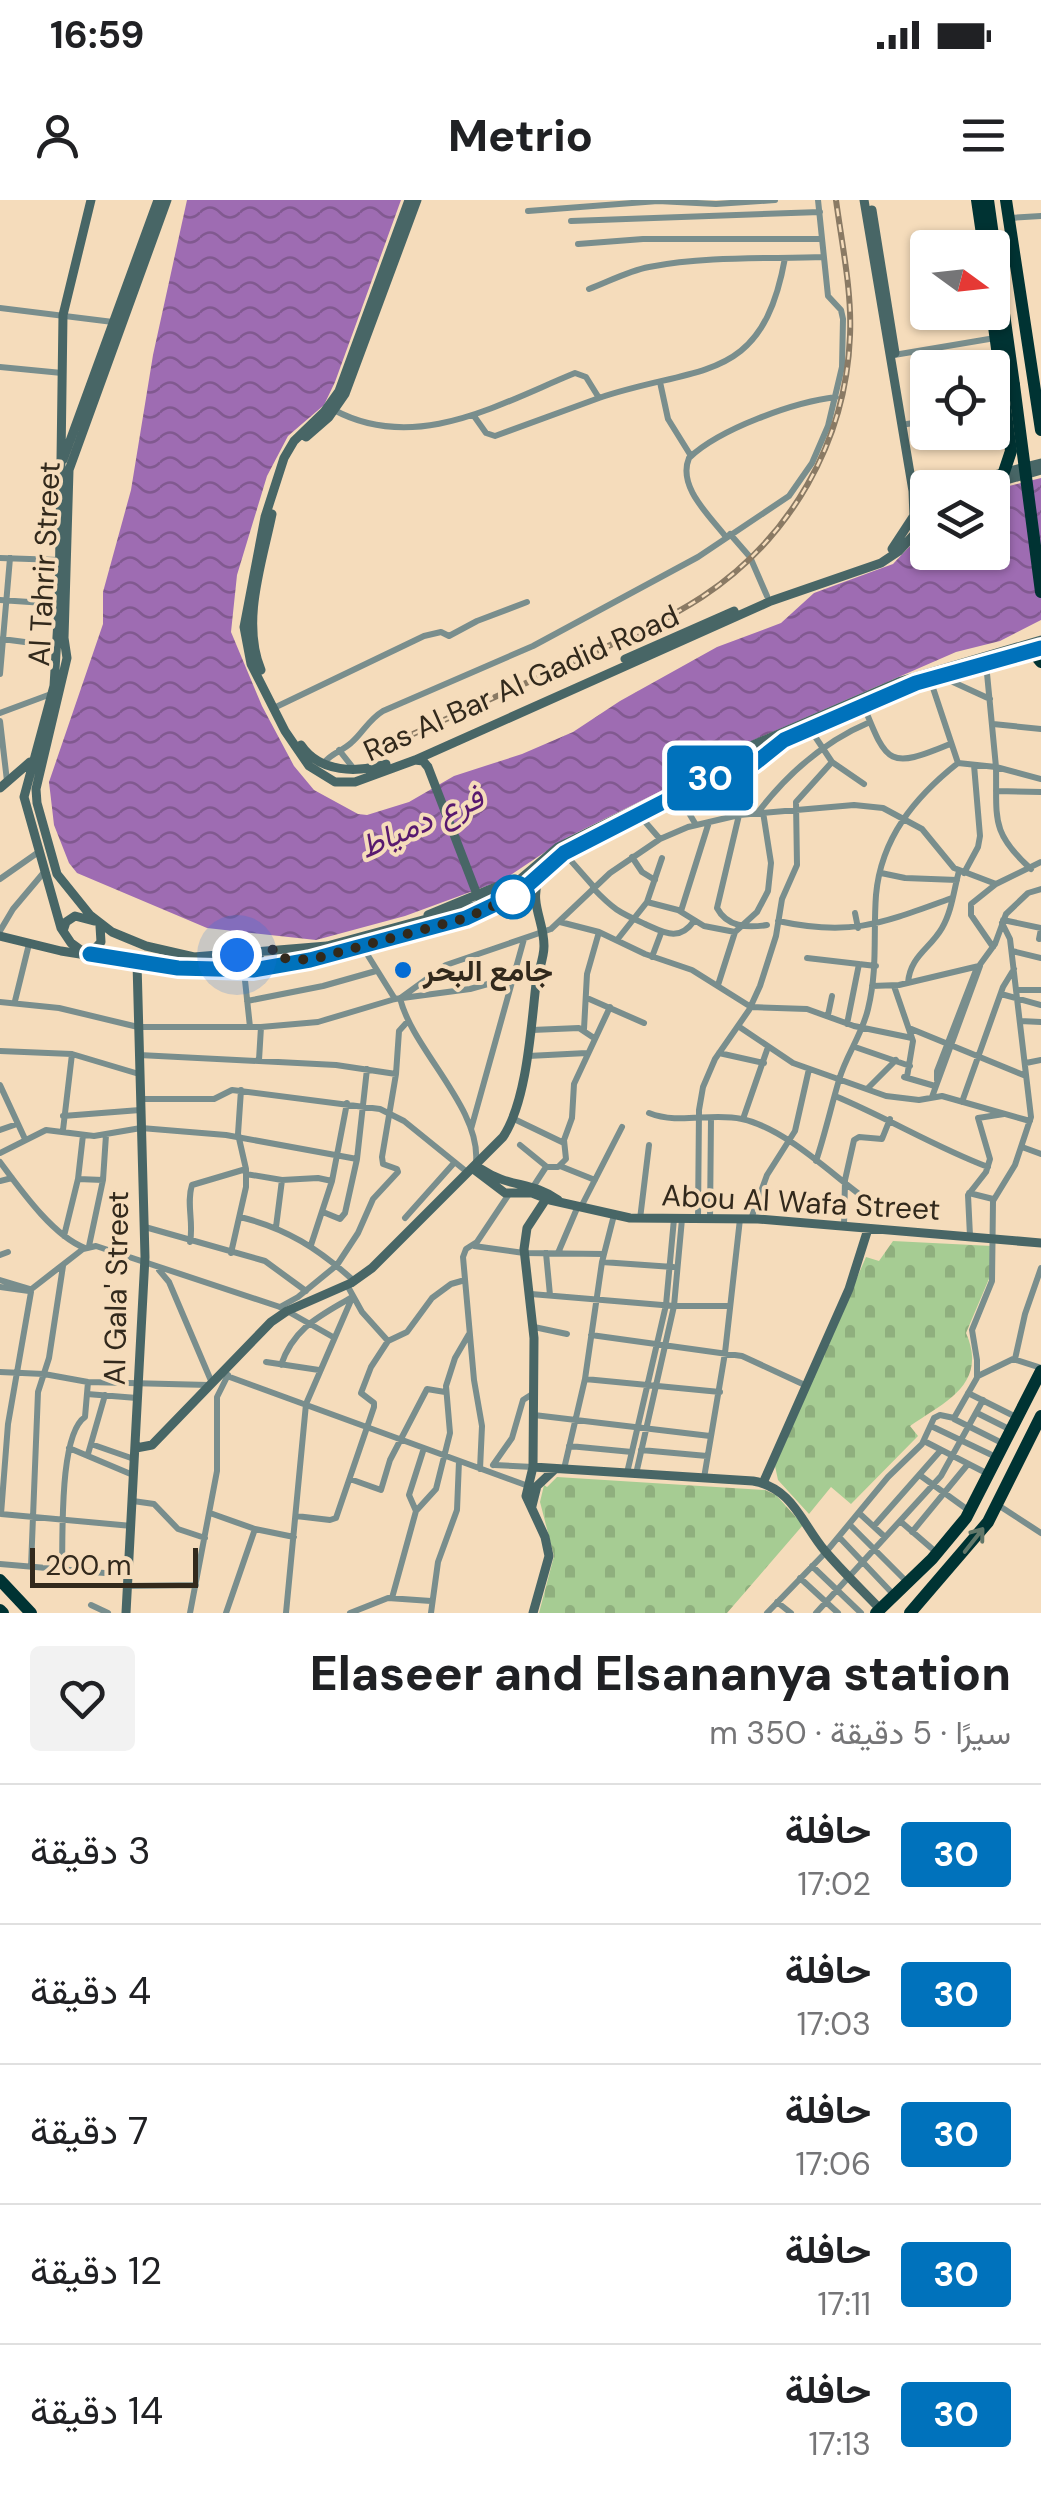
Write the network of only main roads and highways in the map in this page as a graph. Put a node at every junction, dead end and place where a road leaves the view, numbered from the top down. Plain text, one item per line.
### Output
1 (978, 200) edge
2 (991, 200) edge
3 (1006, 200) edge
4 (982, 230) edge
5 (1018, 384) junction
6 (1036, 398) junction
7 (1010, 410) edge
8 (1041, 430) edge
9 (1041, 546) edge
10 (1041, 592) edge
11 (1041, 1369) edge
12 (1024, 1402) junction
13 (1040, 1417) edge
14 (1010, 1432) junction
15 (1026, 1447) junction
16 (912, 1579) junction
17 (0, 1580) edge
18 (932, 1589) junction
19 (878, 1611) edge
20 (32, 1613) edge
21 (910, 1613) edge

1 - 4 highway
2 - 5 highway
3 - 6 highway
5 - 9 highway, bridge
5 - 10 highway, bridge
6 - 7 highway
6 - 8 highway
11 - 12 highway
12 - 13 highway
12 - 14 highway
13 - 15 highway
14 - 15 highway
14 - 16 highway
18 -> 15 highway
16 - 18 highway
16 - 19 highway
17 - 20 highway
18 - 21 highway

